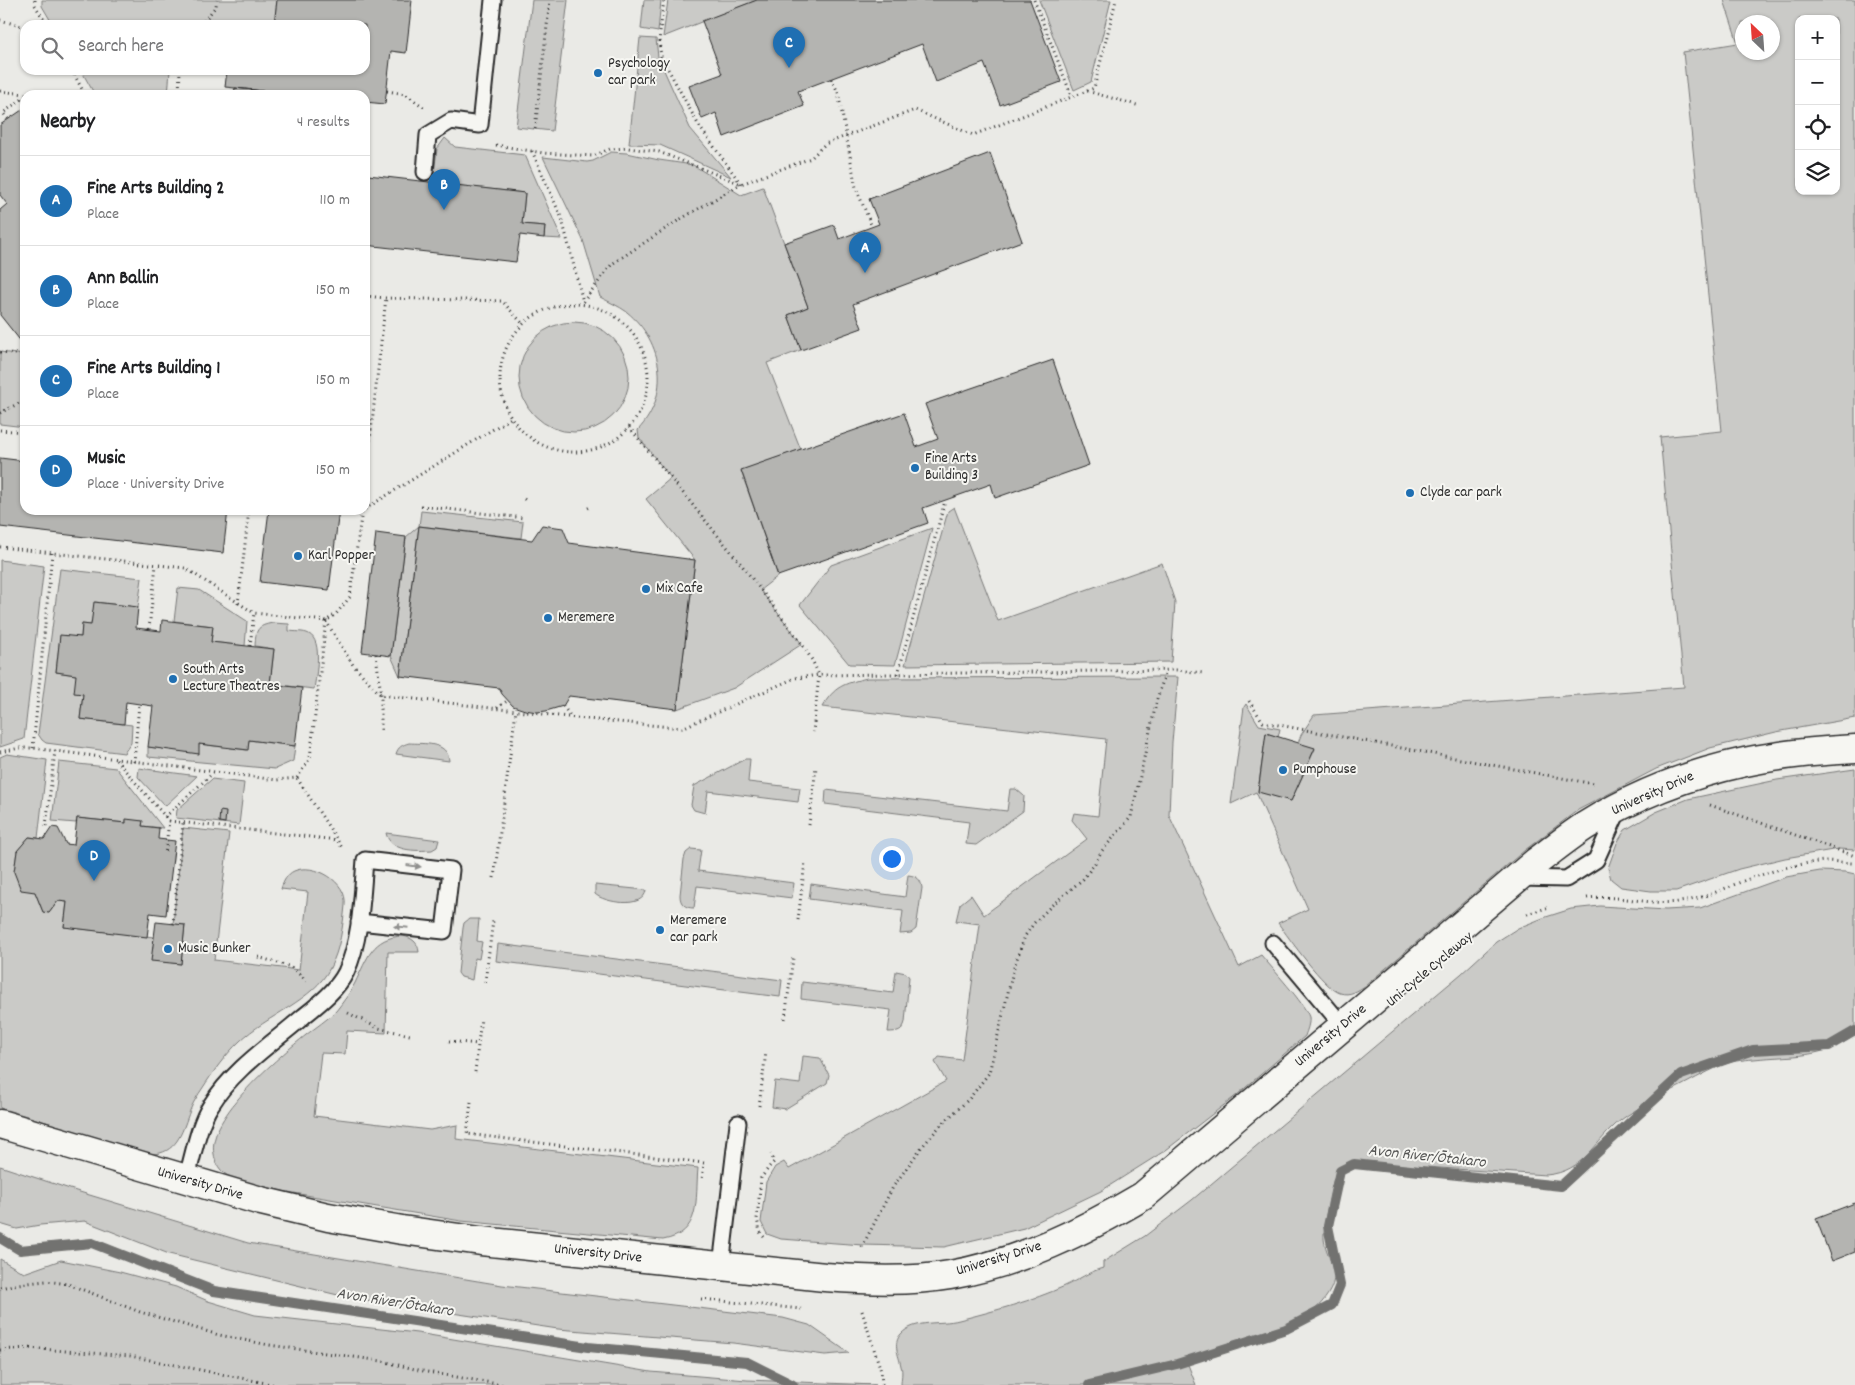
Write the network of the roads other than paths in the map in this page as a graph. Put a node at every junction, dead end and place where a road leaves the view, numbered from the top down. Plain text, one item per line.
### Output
1 (493, 0) edge
2 (426, 172) dead end
3 (1855, 749) edge
4 (359, 922) junction
5 (1273, 943) dead end
6 (1343, 1026) junction
7 (738, 1123) dead end
8 (0, 1124) edge
9 (186, 1180) junction
10 (721, 1266) junction

1 - 2 lane
3 - 6 street, University Drive
4 -> 4 lane
4 - 9 lane
5 - 6 lane
6 - 10 street, University Drive
7 - 10 lane
8 - 9 street, University Drive
9 - 10 street, University Drive

